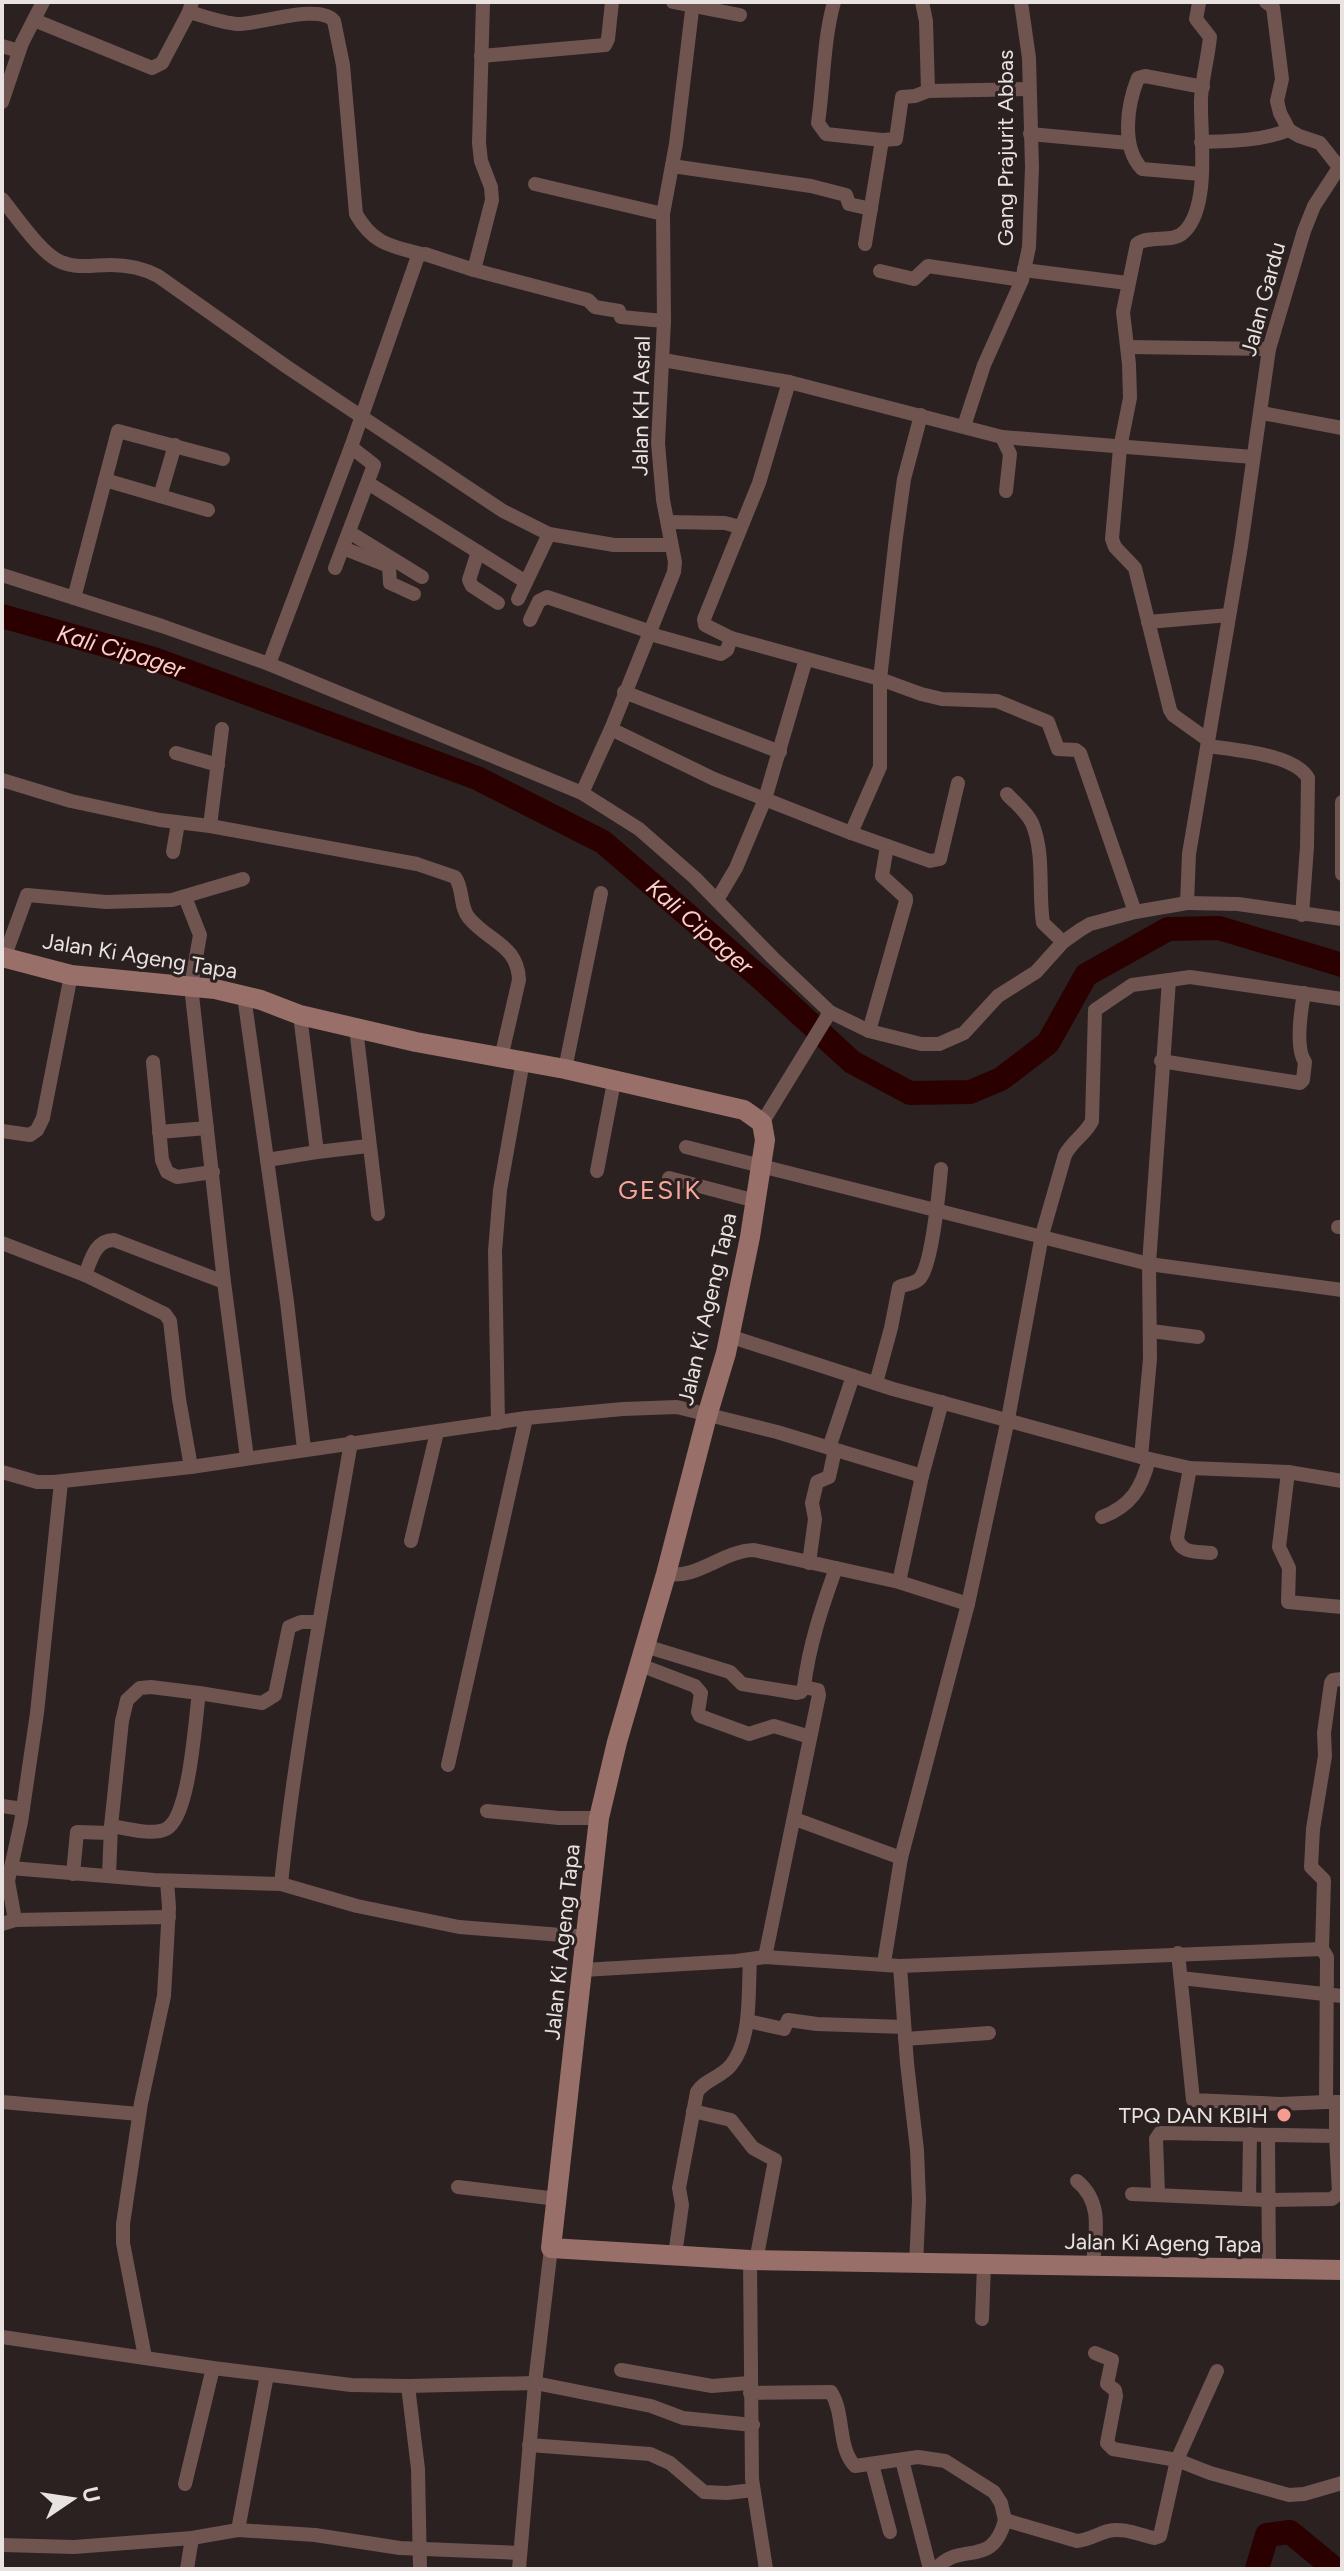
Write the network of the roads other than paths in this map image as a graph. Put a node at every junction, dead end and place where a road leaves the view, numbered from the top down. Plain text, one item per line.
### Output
1 (43, 2) edge
2 (483, 2) edge
3 (612, 2) edge
4 (673, 2) edge
5 (834, 2) edge
6 (922, 2) edge
7 (1021, 2) edge
8 (1266, 2) edge
9 (1199, 3) edge
10 (693, 4) edge
11 (191, 7) edge
12 (324, 8) edge
13 (740, 15) dead end
14 (34, 20) junction
15 (2, 46) edge
16 (19, 51) junction
17 (481, 56) junction
18 (1203, 87) junction
19 (1028, 89) junction
20 (928, 91) junction
21 (2, 102) edge
22 (1289, 130) junction
23 (1030, 134) junction
24 (882, 140) junction
25 (1201, 142) junction
26 (1128, 143) junction
27 (1340, 164) edge
28 (672, 166) junction
29 (1201, 174) junction
30 (535, 184) dead end
31 (2, 199) edge
32 (871, 209) junction
33 (663, 214) junction
34 (865, 244) dead end
35 (421, 254) junction
36 (474, 270) junction
37 (880, 271) dead end
38 (1023, 275) junction
39 (1127, 283) junction
40 (664, 321) junction
41 (1128, 347) junction
42 (1269, 349) junction
43 (663, 360) junction
44 (789, 382) junction
45 (1262, 413) junction
46 (921, 415) junction
47 (361, 417) junction
48 (964, 426) junction
49 (1342, 428) edge
50 (1002, 437) junction
51 (175, 445) junction
52 (351, 447) junction
53 (1120, 448) junction
54 (1253, 457) junction
55 (223, 459) dead end
56 (105, 480) junction
57 (368, 483) junction
58 (1006, 491) dead end
59 (160, 496) junction
60 (208, 510) dead end
61 (668, 522) junction
62 (740, 527) junction
63 (349, 532) junction
64 (549, 534) junction
65 (671, 545) junction
66 (343, 548) junction
67 (478, 552) junction
68 (399, 563) junction
69 (335, 568) dead end
70 (2, 575) edge
71 (422, 577) dead end
72 (526, 582) junction
73 (390, 583) junction
74 (414, 594) dead end
75 (74, 598) junction
76 (518, 599) dead end
77 (498, 603) dead end
78 (1229, 615) junction
79 (530, 620) dead end
80 (1148, 622) junction
81 (651, 633) junction
82 (731, 638) junction
83 (806, 659) junction
84 (269, 664) junction
85 (880, 679) junction
86 (624, 692) junction
87 (222, 729) dead end
88 (611, 729) junction
89 (1208, 743) junction
90 (780, 752) junction
91 (176, 753) dead end
92 (218, 765) junction
93 (2, 780) edge
94 (958, 783) dead end
95 (582, 793) junction
96 (1007, 794) dead end
97 (765, 799) junction
98 (1342, 802) edge
99 (178, 823) junction
100 (210, 826) junction
101 (851, 833) junction
102 (887, 846) junction
103 (173, 852) dead end
104 (1342, 874) edge
105 (243, 879) dead end
106 (601, 893) dead end
107 (185, 897) junction
108 (717, 900) junction
109 (1187, 903) junction
110 (1135, 912) junction
111 (1302, 915) junction
112 (1342, 919) edge
113 (1063, 942) junction
114 (12, 960) edge
115 (71, 975) junction
116 (1169, 980) junction
117 (191, 986) junction
118 (1304, 993) junction
119 (244, 996) junction
120 (1342, 999) edge
121 (300, 1015) junction
122 (828, 1015) junction
123 (356, 1028) junction
124 (869, 1031) junction
125 (501, 1058) junction
126 (523, 1061) junction
127 (1161, 1061) junction
128 (153, 1062) dead end
129 (565, 1069) junction
130 (614, 1082) junction
131 (762, 1123) junction
132 (207, 1128) junction
133 (2, 1131) edge
134 (159, 1132) junction
135 (368, 1146) junction
136 (686, 1147) dead end
137 (317, 1152) junction
138 (267, 1160) junction
139 (761, 1168) junction
140 (941, 1169) dead end
141 (597, 1171) dead end
142 (213, 1172) junction
143 (669, 1178) dead end
144 (756, 1201) junction
145 (937, 1212) junction
146 (378, 1214) dead end
147 (1042, 1235) junction
148 (2, 1243) edge
149 (1149, 1264) junction
150 (85, 1275) junction
151 (224, 1282) junction
152 (1342, 1290) edge
153 (1151, 1331) junction
154 (729, 1336) junction
155 (1198, 1337) dead end
156 (853, 1376) junction
157 (876, 1383) junction
158 (942, 1402) junction
159 (707, 1416) junction
160 (526, 1418) junction
161 (1008, 1419) junction
162 (498, 1423) junction
163 (437, 1432) junction
164 (351, 1442) junction
165 (304, 1449) junction
166 (832, 1449) junction
167 (247, 1458) junction
168 (1145, 1458) junction
169 (191, 1467) junction
170 (1190, 1468) junction
171 (2, 1472) edge
172 (1288, 1472) junction
173 (922, 1476) junction
174 (1342, 1481) edge
175 (61, 1482) junction
176 (1102, 1517) dead end
177 (411, 1541) dead end
178 (1211, 1553) dead end
179 (809, 1563) junction
180 (836, 1568) junction
181 (666, 1574) junction
182 (899, 1582) junction
183 (968, 1604) junction
184 (1342, 1607) edge
185 (319, 1622) junction
186 (642, 1656) junction
187 (707, 1663) junction
188 (1342, 1679) edge
189 (804, 1687) junction
190 (699, 1689) junction
191 (199, 1693) junction
192 (810, 1737) junction
193 (448, 1765) dead end
194 (2, 1806) edge
195 (23, 1809) junction
196 (487, 1811) dead end
197 (599, 1818) junction
198 (795, 1819) junction
199 (111, 1830) junction
200 (901, 1858) junction
201 (11, 1868) junction
202 (73, 1874) junction
203 (109, 1876) junction
204 (167, 1881) junction
205 (281, 1884) junction
206 (169, 1917) junction
207 (8, 1922) edge
208 (587, 1937) junction
209 (1322, 1949) junction
210 (1178, 1953) junction
211 (758, 1958) junction
212 (884, 1963) junction
213 (900, 1966) junction
214 (583, 1970) junction
215 (1181, 1978) junction
216 (1332, 1994) edge
217 (748, 2021) junction
218 (904, 2033) junction
219 (989, 2033) dead end
220 (2, 2102) edge
221 (1335, 2102) edge
222 (693, 2111) junction
223 (139, 2114) junction
224 (1250, 2134) junction
225 (1268, 2135) junction
226 (1336, 2136) junction
227 (1077, 2181) dead end
228 (458, 2187) dead end
229 (1158, 2193) junction
230 (1132, 2194) dead end
231 (557, 2199) junction
232 (1249, 2199) junction
233 (1267, 2200) junction
234 (675, 2255) junction
235 (550, 2257) junction
236 (916, 2264) junction
237 (1093, 2265) junction
238 (751, 2268) junction
239 (1269, 2268) junction
240 (1342, 2270) edge
241 (984, 2271) junction
242 (982, 2319) dead end
243 (2, 2337) edge
244 (1095, 2353) dead end
245 (145, 2357) junction
246 (213, 2368) junction
247 (621, 2370) dead end
248 (1217, 2371) dead end
249 (267, 2375) junction
250 (535, 2383) junction
251 (403, 2386) junction
252 (750, 2388) junction
253 (753, 2425) junction
254 (529, 2445) junction
255 (902, 2460) junction
256 (1177, 2460) junction
257 (872, 2464) junction
258 (1342, 2483) edge
259 (185, 2484) dead end
260 (753, 2490) junction
261 (1005, 2520) junction
262 (238, 2530) junction
263 (890, 2532) dead end
264 (192, 2538) junction
265 (2, 2545) edge
266 (410, 2548) junction
267 (520, 2553) junction
268 (187, 2569) edge
269 (420, 2569) edge
270 (519, 2569) edge
271 (766, 2569) edge
272 (930, 2569) edge
273 (936, 2569) edge

1 - 14 street
2 - 17 street
3 - 17 street
4 - 10 street
5 - 24 street
6 - 20 street
7 - 19 street, Gang Prajurit Abbas
8 - 22 street
9 - 18 street
10 - 13 street
10 - 28 street, Jalan KH Asral
11 - 12 street
11 - 14 street
12 - 35 street
14 - 16 street
15 - 16 street
16 - 21 street
17 - 36 street
18 - 25 street
18 - 26 street
19 - 20 street
19 - 23 street, Gang Prajurit Abbas
20 - 24 street
22 - 25 street
22 - 27 street
23 - 26 street
23 - 38 street, Gang Prajurit Abbas
24 - 32 street
25 - 29 street
26 - 29 street
27 - 42 street, Jalan Gardu
28 - 32 street
28 - 33 street, Jalan KH Asral
29 - 39 street
30 - 33 street
31 - 47 street
32 - 34 street
33 - 40 street, Jalan KH Asral
35 - 36 street
35 - 47 street
36 - 40 street
37 - 38 street
38 - 39 street
38 - 48 street, Gang Prajurit Abbas
39 - 41 street
40 - 43 street, Jalan KH Asral
41 - 42 street
41 - 53 street
42 - 45 street, Jalan Gardu
43 - 44 street
43 - 61 street, Jalan KH Asral
44 - 46 street
44 - 62 street
45 - 49 street
45 - 54 street, Jalan Gardu
46 - 48 street
46 - 85 street
47 - 52 street
47 - 64 street
48 - 50 street
50 - 53 street
50 - 58 street
51 - 55 street
51 - 56 street
51 - 59 street
52 - 57 street
52 - 84 street
53 - 54 street
53 - 80 street
54 - 78 street, Jalan Gardu
56 - 59 street
56 - 75 street
57 - 63 street
57 - 67 street
59 - 60 street
61 - 62 street
61 - 65 street, Jalan KH Asral
62 - 82 street
63 - 66 street
63 - 68 street
64 - 65 street
64 - 72 street
65 - 81 street, Jalan KH Asral
66 - 69 street
66 - 73 street
67 - 72 street
67 - 77 street
68 - 71 street
68 - 73 street
70 - 75 street
72 - 76 street
73 - 74 street
75 - 84 street
78 - 80 street
78 - 89 street, Jalan Gardu
79 - 81 street
80 - 89 street
81 - 82 street
81 - 86 street, Jalan KH Asral
82 - 83 street
83 - 85 street
83 - 90 street
84 - 95 street
85 - 101 street
85 - 110 street
86 - 88 street, Jalan KH Asral
86 - 90 street
87 - 92 street
88 - 95 street, Jalan KH Asral
88 - 97 street
89 - 109 street, Jalan Gardu
89 - 111 street
90 - 97 street
91 - 92 street
92 - 100 street
93 - 99 street
94 - 102 street
95 - 108 street
96 - 113 street
97 - 101 street
97 - 108 street
98 - 104 street
99 - 100 street
99 - 103 street
100 - 125 street
101 - 102 street
102 - 124 street
105 - 107 street
106 - 129 street
107 - 114 street
107 - 117 street
108 - 122 street
109 - 110 street
109 - 111 street
110 - 113 street
111 - 112 street
113 - 124 street
114 - 115 street, Jalan Ki Ageng Tapa
115 - 117 street, Jalan Ki Ageng Tapa
115 - 133 street
116 - 118 street
116 - 127 street
116 - 147 street
117 - 119 street, Jalan Ki Ageng Tapa
117 - 132 street
118 - 120 street
118 - 127 street
119 - 121 street, Jalan Ki Ageng Tapa
119 - 138 street
121 - 123 street, Jalan Ki Ageng Tapa
121 - 137 street
122 - 124 street
122 - 131 street
123 - 125 street, Jalan Ki Ageng Tapa
123 - 135 street
125 - 126 street, Jalan Ki Ageng Tapa
126 - 129 street, Jalan Ki Ageng Tapa
126 - 162 street
127 - 149 street
128 - 134 street
129 - 130 street, Jalan Ki Ageng Tapa
130 - 131 street, Jalan Ki Ageng Tapa
130 - 141 street
131 - 139 street, Jalan Ki Ageng Tapa
132 - 134 street
132 - 142 street
134 - 142 street
135 - 137 street
135 - 146 street
136 - 139 street
137 - 138 street
138 - 165 street
139 - 144 street, Jalan Ki Ageng Tapa
139 - 145 street
140 - 145 street
142 - 151 street
143 - 144 street
144 - 154 street, Jalan Ki Ageng Tapa
145 - 147 street
145 - 157 street
147 - 149 street
147 - 161 street
148 - 150 street
149 - 152 street
149 - 153 street
150 - 151 street
150 - 169 street
151 - 167 street
153 - 155 street
153 - 168 street
154 - 156 street
154 - 159 street, Jalan Ki Ageng Tapa
156 - 157 street
156 - 166 street
157 - 158 street
158 - 161 street
158 - 173 street
159 - 160 street
159 - 166 street
159 - 181 street, Jalan Ki Ageng Tapa
160 - 162 street
160 - 193 street
161 - 168 street
161 - 183 street
162 - 163 street
163 - 164 street
163 - 177 street
164 - 165 street
164 - 185 street
165 - 167 street
166 - 173 street
166 - 179 street
167 - 169 street
168 - 170 street
168 - 176 street
169 - 175 street
170 - 172 street
170 - 178 street
171 - 175 street
172 - 174 street
172 - 184 street
173 - 182 street
175 - 195 street
179 - 180 street
179 - 181 street
180 - 182 street
180 - 189 street
181 - 186 street, Jalan Ki Ageng Tapa
182 - 183 street
183 - 200 street
185 - 191 street
185 - 205 street
186 - 187 street
186 - 190 street
186 - 197 street, Jalan Ki Ageng Tapa
187 - 189 street
187 - 190 street
188 - 209 street
189 - 192 street
190 - 192 street
191 - 199 street
191 - 199 street
192 - 198 street
194 - 195 street
195 - 201 street
196 - 197 street
197 - 208 street, Jalan Ki Ageng Tapa
198 - 200 street
198 - 211 street
199 - 202 street
199 - 203 street
200 - 212 street
201 - 202 street
201 - 207 street
202 - 203 street
203 - 204 street
204 - 205 street
204 - 206 street
205 - 208 street
206 - 207 street
206 - 223 street
208 - 214 street, Jalan Ki Ageng Tapa
209 - 210 street
209 - 216 street
210 - 213 street
210 - 215 street
211 - 212 street
211 - 214 street
211 - 217 street
212 - 213 street
213 - 218 street
214 - 231 street, Jalan Ki Ageng Tapa
215 - 216 street
215 - 221 street
216 - 221 street
217 - 218 street
217 - 222 street
218 - 219 street
218 - 236 street
220 - 223 street
221 - 226 street
222 - 234 street
222 - 238 street
223 - 245 street
224 - 225 street
224 - 229 street
224 - 232 street
225 - 226 street
225 - 233 street
226 - 233 street
227 - 237 street
228 - 231 street
229 - 230 street
229 - 232 street
231 - 235 street, Jalan Ki Ageng Tapa
232 - 233 street
233 - 239 street
234 - 235 street, Jalan Ki Ageng Tapa
234 - 238 street, Jalan Ki Ageng Tapa
235 - 250 street, Jalan Ki Ageng Tapa
236 - 238 street, Jalan Ki Ageng Tapa
236 - 241 street, Jalan Ki Ageng Tapa
237 - 239 street, Jalan Ki Ageng Tapa
237 - 241 street, Jalan Ki Ageng Tapa
238 - 252 street
239 - 240 street, Jalan Ki Ageng Tapa
241 - 242 street
243 - 245 street
244 - 256 street
245 - 246 street
246 - 249 street
246 - 259 street
247 - 252 street
248 - 256 street
249 - 251 street
249 - 262 street
250 - 251 street
250 - 253 street
250 - 254 street, Jalan Ki Ageng Tapa
251 - 266 street
252 - 253 street
252 - 257 street
253 - 260 street
254 - 260 street
254 - 267 street, Jalan Ki Ageng Tapa
255 - 257 street
255 - 261 street
255 - 272 street
256 - 258 street
256 - 261 street
257 - 263 street
260 - 271 street
261 - 273 street
262 - 264 street
262 - 266 street
264 - 265 street
264 - 268 street
266 - 267 street
266 - 269 street
267 - 270 street, Jalan Ki Ageng Tapa

